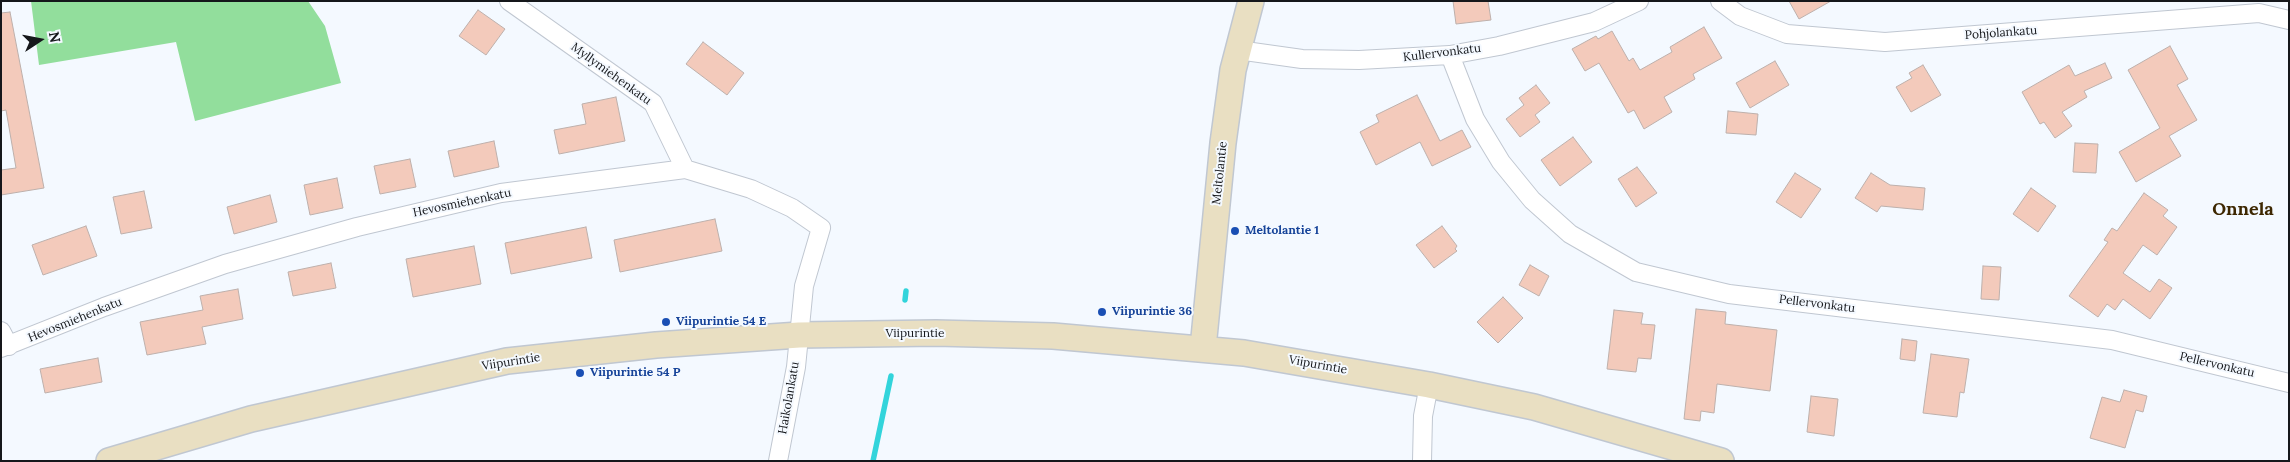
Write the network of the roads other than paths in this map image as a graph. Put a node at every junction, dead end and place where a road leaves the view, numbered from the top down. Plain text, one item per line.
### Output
1 (509, 1) edge
2 (1251, 1) edge
3 (1639, 1) edge
4 (1720, 1) edge
5 (2260, 7) edge
6 (2289, 20) edge
7 (1238, 50) junction
8 (1450, 55) junction
9 (685, 170) junction
10 (798, 335) junction
11 (4, 342) edge
12 (1203, 348) junction
13 (2289, 383) edge
14 (1430, 385) junction
15 (109, 461) edge
16 (778, 461) edge
17 (1422, 461) edge
18 (1721, 461) edge

1 - 9 street, Myllymiehenkatu
2 - 7 main road, Meltolantie
3 - 8 street, Kullervonkatu
4 - 5 street, Pohjolankatu
5 - 6 street, Pohjolankatu
7 - 8 street, Kullervonkatu
7 - 12 main road, Meltolantie
8 - 13 street, Pellervonkatu
9 - 10 street, Hevosmiehenkatu
9 - 11 street, Hevosmiehenkatu
10 - 12 main road, Viipurintie
10 - 15 main road, Viipurintie
10 - 16 street, Haikolankatu
12 - 14 main road, Viipurintie
14 - 17 street
14 - 18 main road, Viipurintie

